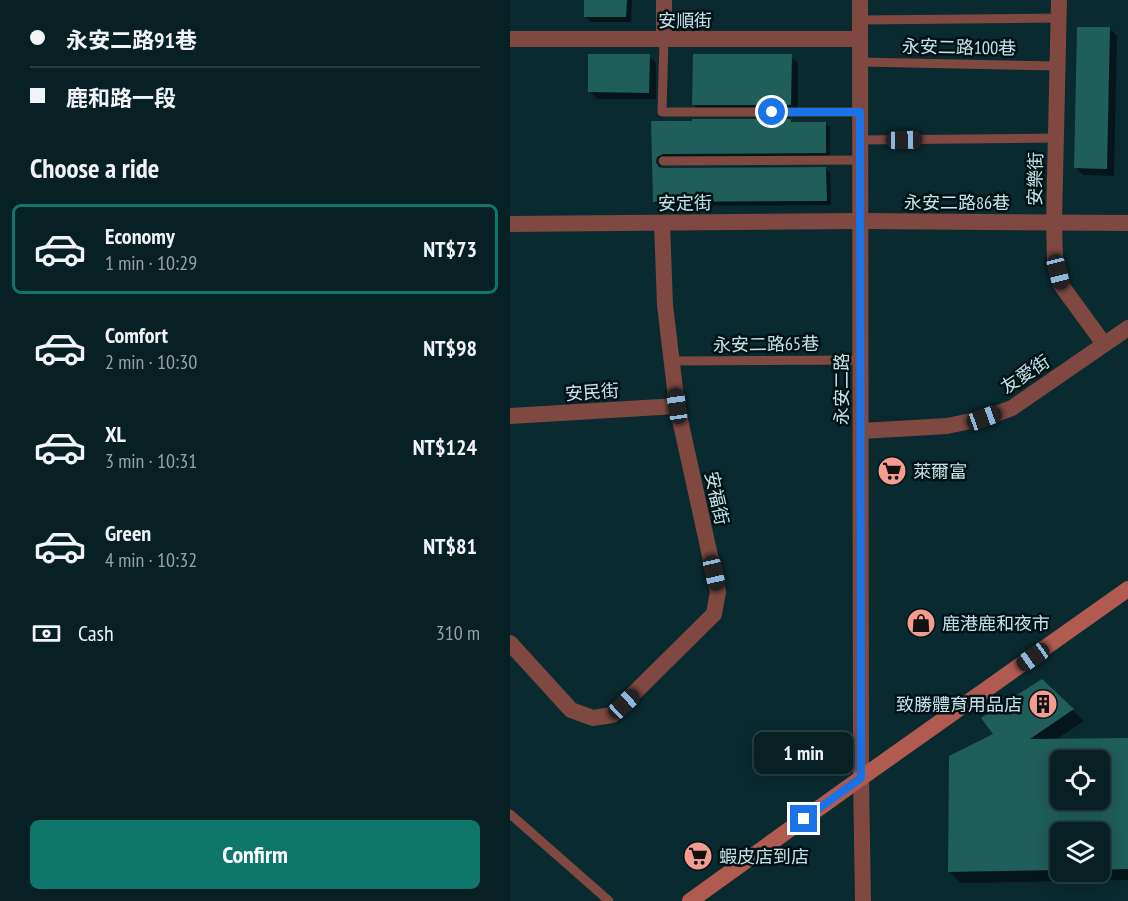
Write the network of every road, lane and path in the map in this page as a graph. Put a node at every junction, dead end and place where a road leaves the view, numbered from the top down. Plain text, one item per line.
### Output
1 (664, 0) edge
2 (860, 0) edge
3 (1059, 0) edge
4 (1058, 18) junction
5 (860, 20) junction
6 (510, 39) edge
7 (664, 39) junction
8 (860, 39) junction
9 (860, 62) junction
10 (1057, 66) junction
11 (860, 112) junction
12 (1056, 138) junction
13 (860, 140) junction
14 (860, 160) junction
15 (663, 161) dead end
16 (861, 221) junction
17 (1054, 222) junction
18 (662, 223) junction
19 (1128, 223) edge
20 (510, 224) edge
21 (1128, 328) edge
22 (1104, 344) junction
23 (861, 360) junction
24 (671, 361) junction
25 (677, 406) junction
26 (510, 417) edge
27 (861, 431) junction
28 (1128, 590) edge
29 (510, 644) edge
30 (861, 778) junction
31 (510, 814) edge
32 (609, 901) edge
33 (690, 901) edge
34 (863, 901) edge

1 - 7 street
2 - 5 street, 永安二路
3 - 4 street, 安樂街
4 - 5 lane
4 - 10 street, 安樂街
5 - 8 street, 永安二路
6 - 7 street, 安順街
7 - 8 street, 安順街
7 - 11 lane
8 - 9 street, 永安二路
9 - 10 lane, 永安二路100巷
9 - 11 street, 永安二路
10 - 12 street, 安樂街
11 - 13 street, 永安二路
12 - 13 lane
12 - 17 street, 安樂街
13 - 14 street, 永安二路
14 - 15 lane
14 - 16 street, 永安二路
16 - 17 street, 永安二路86巷
16 - 18 street, 安定街
16 - 23 street, 永安二路
17 - 19 street, 永安二路86巷
17 - 22 street, 安樂街
18 - 20 street, 安定街
18 - 24 street, 安福街
21 - 22 street, 友愛街
22 - 27 street, 友愛街
23 - 24 lane, 永安二路65巷
23 - 27 street, 永安二路
24 - 25 street, 安福街
25 - 26 street, 安民街
25 - 29 street, 安福街
27 - 30 street, 永安二路
28 - 30 main road
30 - 33 main road
30 - 34 street, 永安二路
31 - 32 lane

